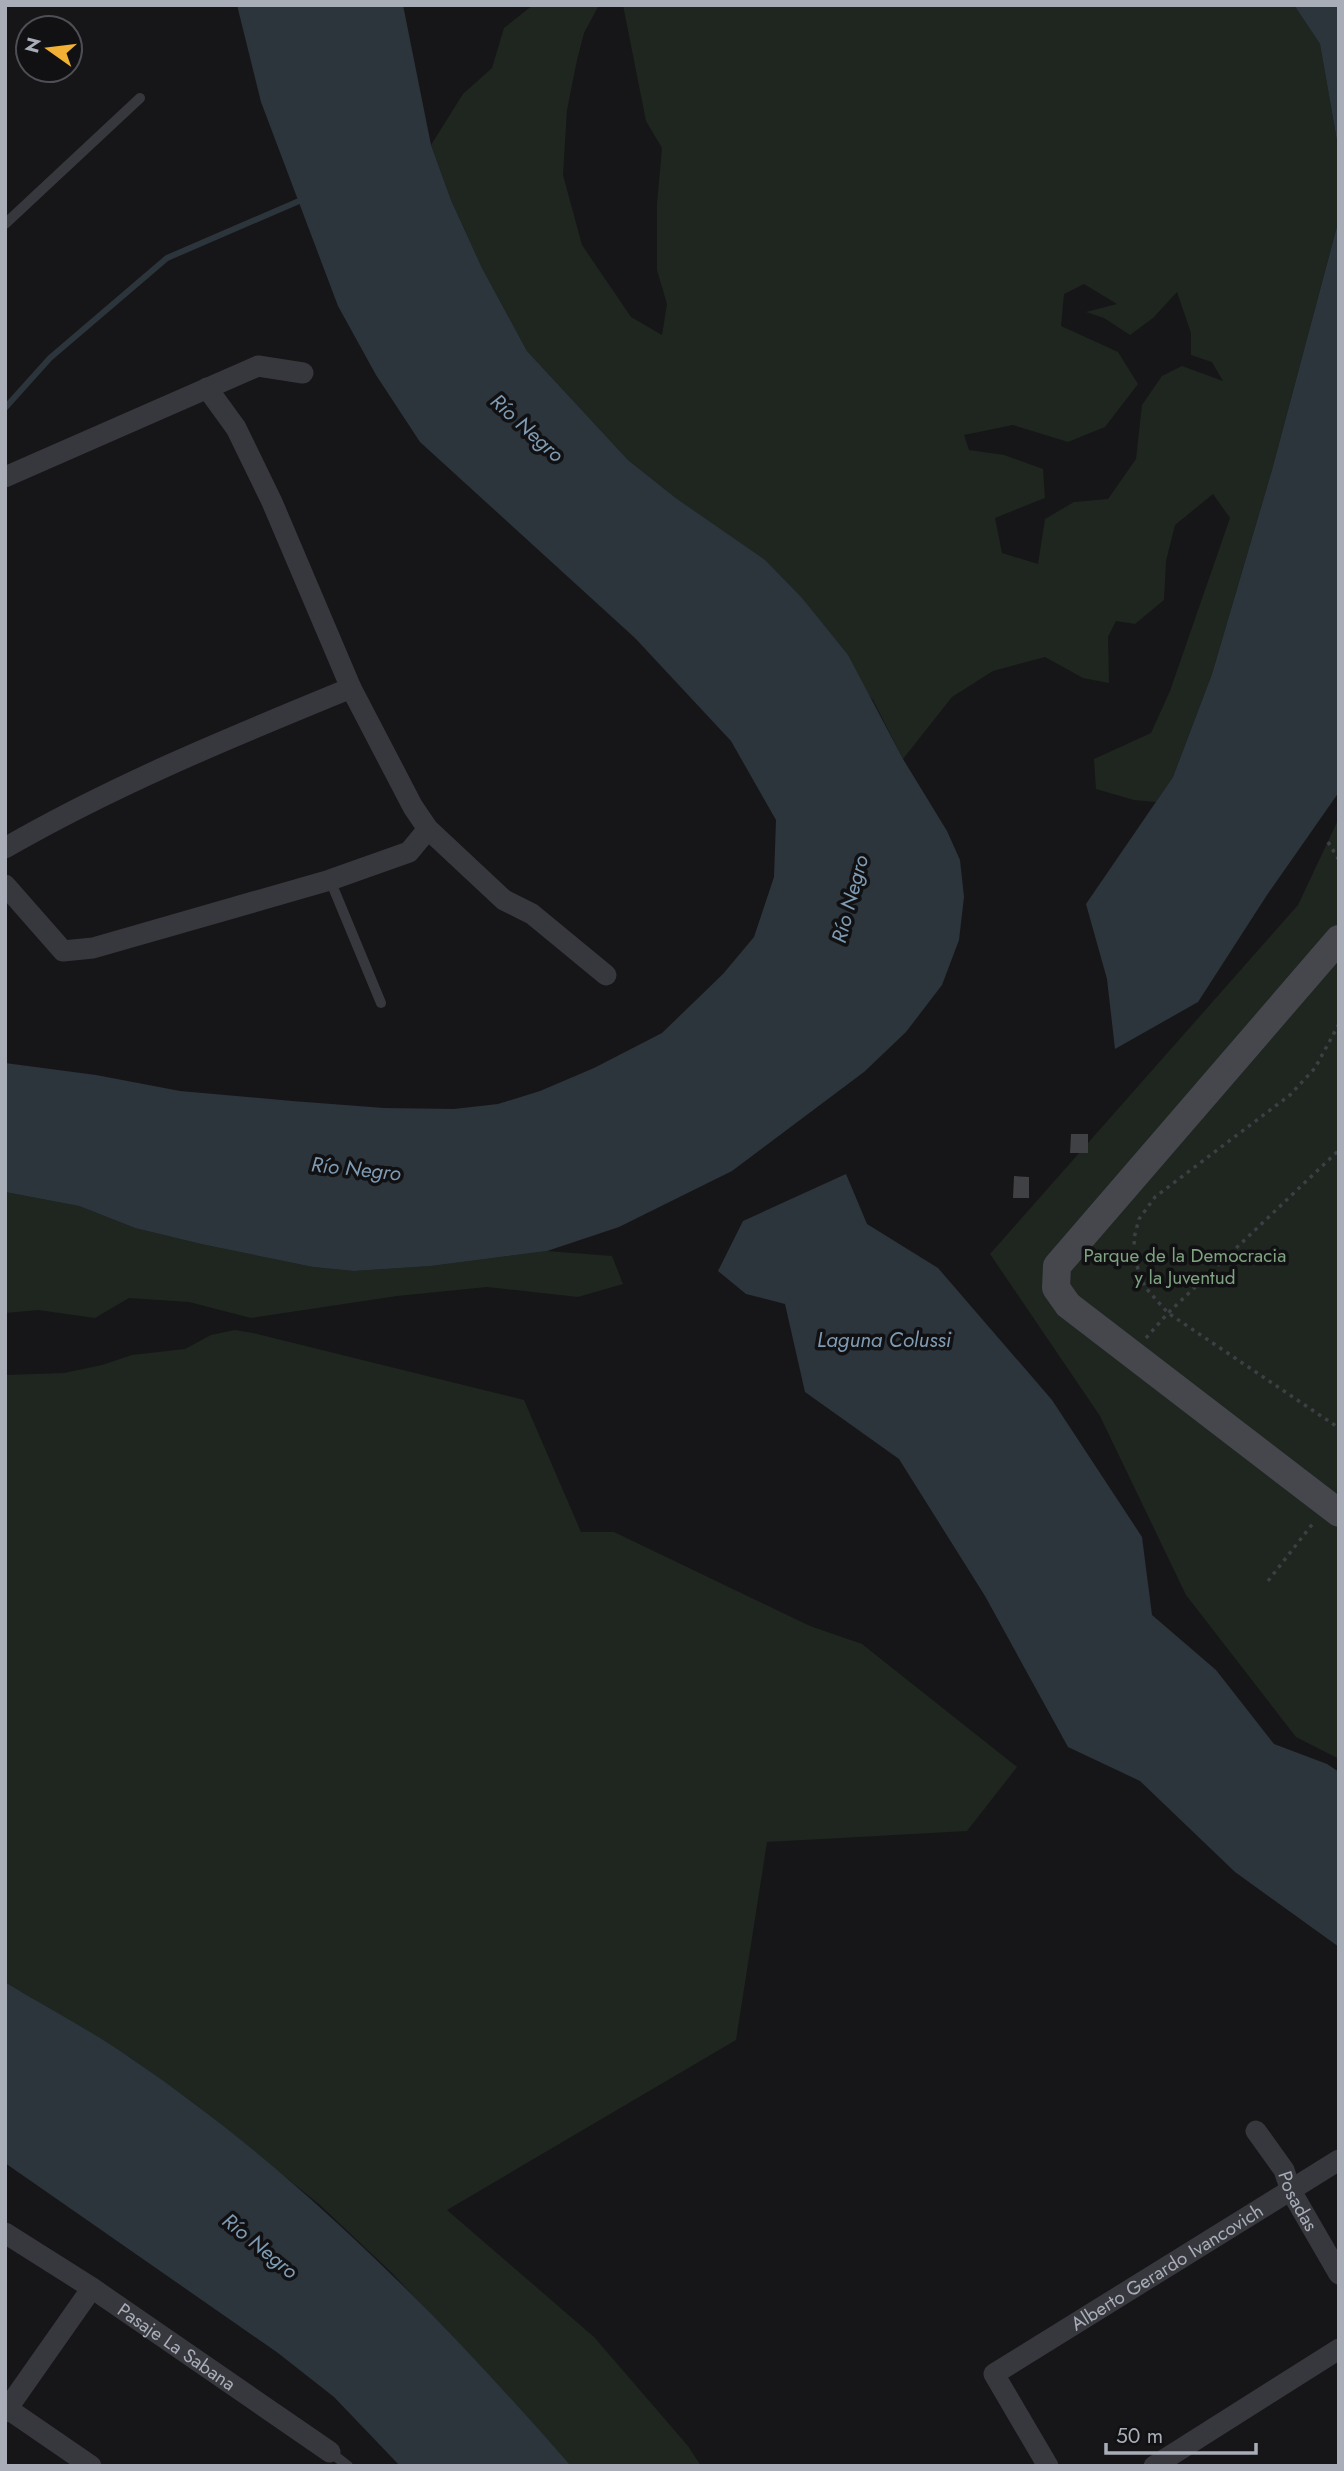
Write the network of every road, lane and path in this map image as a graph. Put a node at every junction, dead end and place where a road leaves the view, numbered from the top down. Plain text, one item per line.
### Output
1 (140, 97) dead end
2 (5, 224) edge
3 (303, 373) dead end
4 (207, 388) junction
5 (5, 477) edge
6 (351, 688) junction
7 (428, 829) junction
8 (1328, 842) dead end
9 (5, 848) edge
10 (1339, 860) edge
11 (330, 880) junction
12 (5, 885) edge
13 (1339, 939) edge
14 (606, 975) dead end
15 (381, 1003) dead end
16 (1339, 1024) edge
17 (1339, 1150) edge
18 (1168, 1313) junction
19 (1131, 1355) junction
20 (1339, 1428) edge
21 (1334, 1509) edge
22 (1268, 1581) dead end
23 (1256, 2131) dead end
24 (1339, 2161) edge
25 (1291, 2191) junction
26 (5, 2233) edge
27 (1339, 2274) edge
28 (92, 2288) junction
29 (1339, 2349) edge
30 (6, 2409) edge
31 (330, 2452) joint
32 (91, 2466) edge
33 (348, 2466) edge
34 (1048, 2466) edge
35 (1154, 2466) edge

1 - 2 lane
3 - 4 street
4 - 5 street
4 - 6 street
6 - 7 street
6 - 9 street
7 - 11 street
7 - 14 street
8 - 10 path
11 - 12 street
11 - 15 lane
13 - 19 street
16 - 18 path
17 - 18 path
18 - 19 path
18 - 20 path
19 - 21 street
21 - 22 path
23 - 25 street, Posadas
24 - 25 street, Alberto Gerardo Ivancovich
25 - 27 street, Posadas
25 - 34 street, Alberto Gerardo Ivancovich
26 - 28 street, Pasaje La Sabana
28 - 30 street
28 - 31 street, Pasaje La Sabana
29 - 35 street
30 - 32 street
31 - 33 lane, Pasaje La Sabana

